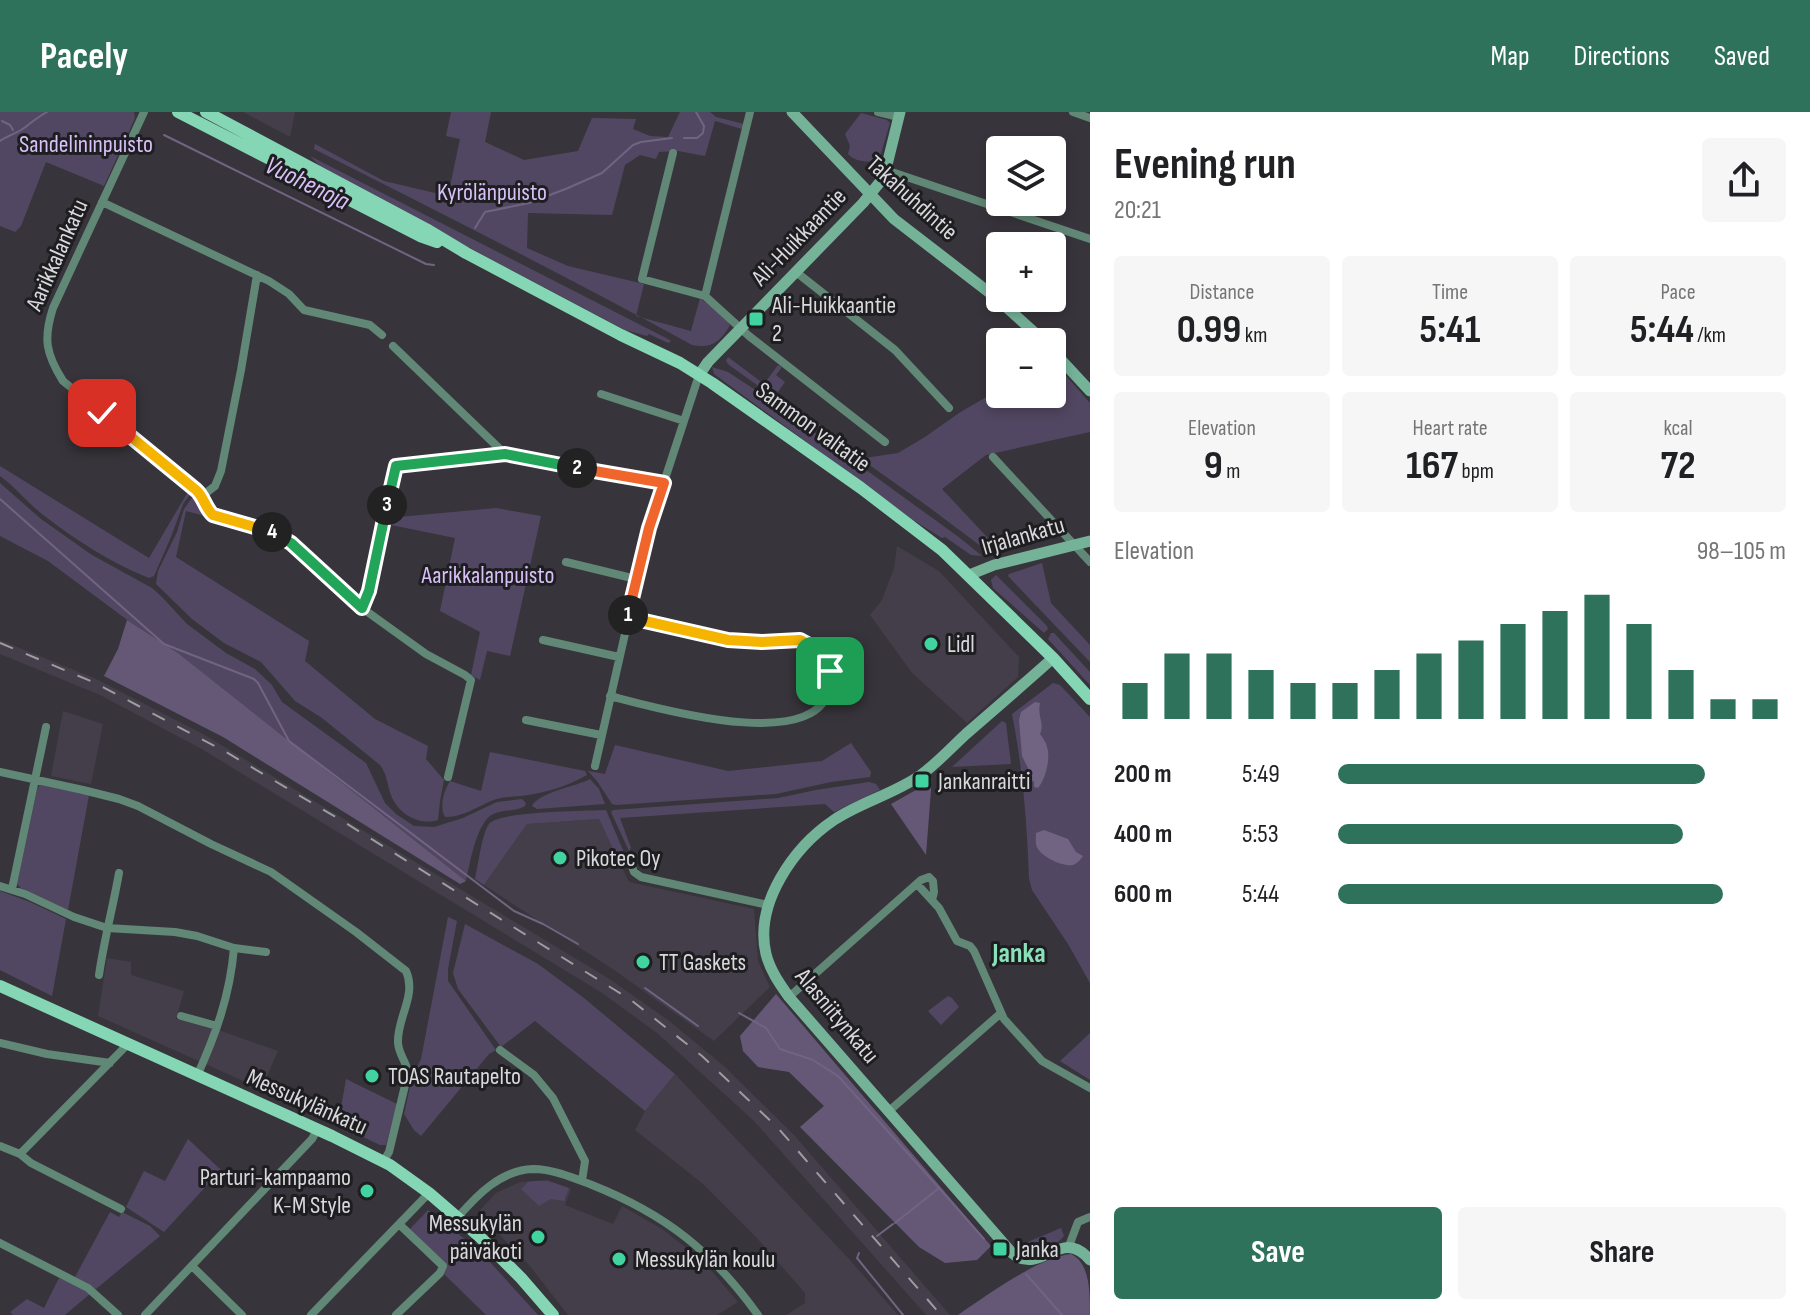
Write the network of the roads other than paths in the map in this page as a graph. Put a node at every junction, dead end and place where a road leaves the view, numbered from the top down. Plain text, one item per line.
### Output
1 (144, 112) edge
2 (178, 112) edge
3 (206, 112) edge
4 (750, 112) edge
5 (792, 112) edge
6 (878, 112) edge
7 (1073, 112) edge
8 (900, 115) edge
9 (1090, 118) edge
10 (673, 153) dead end
11 (886, 170) junction
12 (870, 194) junction
13 (102, 202) junction
14 (1090, 239) edge
15 (466, 253) junction
16 (796, 272) junction
17 (257, 275) junction
18 (705, 296) junction
19 (741, 328) junction
20 (1029, 328) edge
21 (382, 335) dead end
22 (393, 346) dead end
23 (1066, 365) edge
24 (699, 375) junction
25 (1090, 391) edge
26 (601, 394) dead end
27 (949, 408) dead end
28 (684, 421) junction
29 (885, 442) dead end
30 (505, 454) junction
31 (993, 457) dead end
32 (664, 483) junction
33 (202, 496) junction
34 (1090, 541) edge
35 (1073, 544) junction
36 (566, 562) dead end
37 (1090, 562) edge
38 (969, 575) junction
39 (636, 579) junction
40 (362, 608) junction
41 (627, 617) junction
42 (543, 640) dead end
43 (619, 657) junction
44 (1053, 658) junction
45 (610, 696) junction
46 (1090, 699) edge
47 (526, 720) dead end
48 (46, 727) dead end
49 (601, 735) junction
50 (595, 766) dead end
51 (0, 772) edge
52 (448, 777) dead end
53 (35, 779) junction
54 (630, 861) dead end
55 (119, 873) dead end
56 (917, 884) junction
57 (0, 886) edge
58 (12, 889) junction
59 (932, 900) junction
60 (768, 905) junction
61 (107, 928) junction
62 (234, 948) junction
63 (266, 952) dead end
64 (99, 975) dead end
65 (1, 986) edge
66 (789, 997) junction
67 (1001, 1013) junction
68 (181, 1016) dead end
69 (217, 1026) junction
70 (0, 1043) edge
71 (127, 1045) junction
72 (500, 1050) dead end
73 (110, 1063) junction
74 (197, 1076) junction
75 (1090, 1088) edge
76 (889, 1111) junction
77 (317, 1130) junction
78 (0, 1146) edge
79 (20, 1154) junction
80 (383, 1162) junction
81 (582, 1181) junction
82 (429, 1193) junction
83 (121, 1209) dead end
84 (458, 1217) junction
85 (1090, 1217) edge
86 (400, 1225) junction
87 (0, 1243) edge
88 (1069, 1246) junction
89 (1090, 1260) edge
90 (192, 1266) junction
91 (118, 1315) edge
92 (145, 1315) edge
93 (242, 1315) edge
94 (311, 1315) edge
95 (396, 1315) edge
96 (553, 1315) edge
97 (758, 1315) edge

1 - 13 street, Aarikkalankatu
2 - 15 main road, Sammon valtatie
3 - 15 main road, Sammon valtatie
4 - 18 street
5 - 12 street, Takahuhdintie
6 - 8 street
7 - 9 street
8 - 11 street, Ali-Huikkaantie
10 - 18 street
11 - 12 street, Ali-Huikkaantie
11 - 14 street
12 - 16 street, Ali-Huikkaantie
12 - 20 street, Takahuhdintie
13 - 17 street
13 - 33 street, Aarikkalankatu
15 - 24 main road, Sammon valtatie
16 - 19 street, Ali-Huikkaantie
16 - 27 street
17 - 21 street
17 - 33 street
18 - 19 street
19 - 24 street, Ali-Huikkaantie
19 - 29 street
22 - 30 street
23 - 25 street
24 - 28 street
24 - 38 main road, Sammon valtatie
26 - 28 street
28 - 32 street
30 - 32 street
30 - 40 street
31 - 35 street
32 - 39 street
33 - 40 street, Aarikkalankatu
34 - 35 street, Irjalankatu
35 - 37 street
35 - 38 street, Irjalankatu
36 - 39 street
38 - 44 main road, Sammon valtatie
39 - 41 street
40 - 52 street, Aarikkalankatu
41 - 43 street
41 - 45 street
42 - 43 street
43 - 45 street
44 - 46 main road, Sammon valtatie
44 - 60 street, Alasniitynkatu
45 - 49 street
47 - 49 street
48 - 53 street
49 - 50 street
51 - 53 street
53 - 58 street
53 - 80 street
54 - 60 street
55 - 61 street
56 - 59 street
56 - 59 street
56 - 66 street
57 - 58 street
58 - 61 street
59 - 67 street
60 - 66 street, Alasniitynkatu
61 - 62 street
61 - 64 street
62 - 63 street
62 - 69 street
65 - 71 main road, Messukylänkatu
66 - 76 street, Alasniitynkatu
67 - 75 street
67 - 76 street
68 - 69 street
69 - 74 street
70 - 73 street
71 - 73 street
71 - 74 main road, Messukylänkatu
72 - 81 street
73 - 79 street
74 - 77 main road, Messukylänkatu
76 - 88 street, Alasniitynkatu
77 - 80 main road, Messukylänkatu
77 - 90 street
78 - 79 street
79 - 83 street
80 - 82 main road, Messukylänkatu
81 - 84 street
81 - 97 street
82 - 84 main road, Messukylänkatu
82 - 86 street
84 - 96 main road, Messukylänkatu
85 - 88 street
86 - 94 street
86 - 95 street
87 - 91 street
88 - 89 street
90 - 92 street
90 - 93 street

